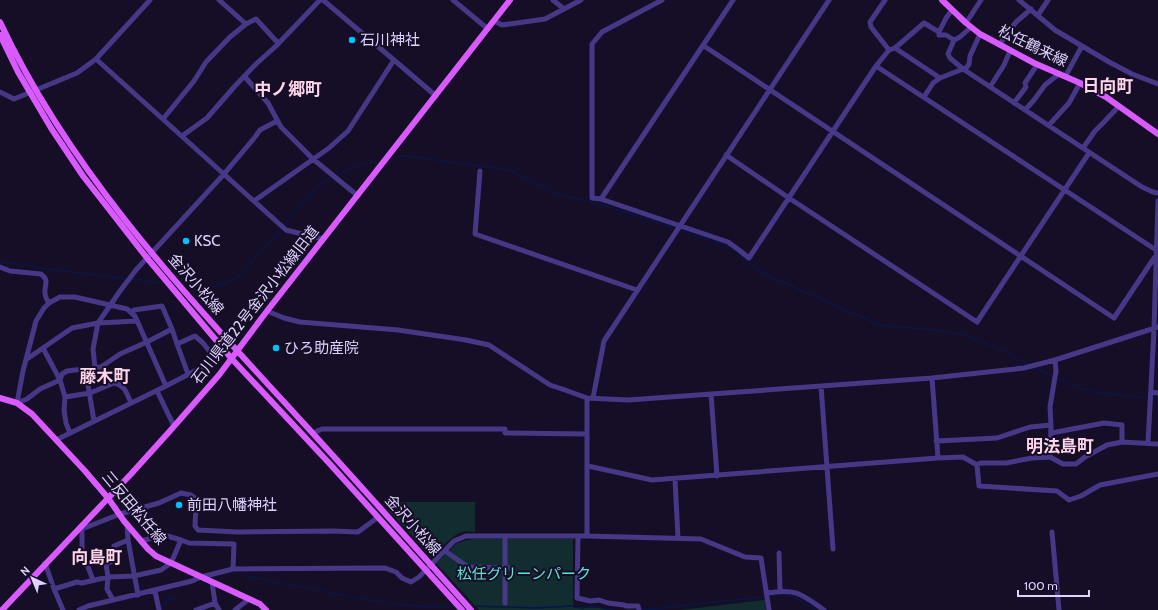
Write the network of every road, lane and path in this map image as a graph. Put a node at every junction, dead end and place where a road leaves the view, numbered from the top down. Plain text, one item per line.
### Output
1 (150, 0) edge
2 (219, 0) edge
3 (321, 0) edge
4 (453, 0) edge
5 (510, 0) edge
6 (553, 0) edge
7 (581, 0) edge
8 (662, 0) edge
9 (733, 0) edge
10 (829, 0) edge
11 (885, 0) edge
12 (942, 0) edge
13 (981, 0) edge
14 (1019, 0) edge
15 (1048, 0) edge
16 (564, 9) junction
17 (1031, 9) junction
18 (952, 10) junction
19 (1038, 15) junction
20 (494, 21) junction
21 (0, 22) edge
22 (246, 24) junction
23 (969, 25) junction
24 (488, 29) junction
25 (939, 32) junction
26 (980, 34) junction
27 (0, 35) edge
28 (954, 40) junction
29 (278, 43) junction
30 (999, 45) junction
31 (704, 46) junction
32 (1082, 46) junction
33 (895, 48) junction
34 (889, 50) junction
35 (1010, 51) junction
36 (96, 59) junction
37 (394, 60) junction
38 (1037, 65) junction
39 (876, 66) junction
40 (963, 69) junction
41 (1062, 76) junction
42 (244, 77) junction
43 (940, 78) junction
44 (1080, 83) junction
45 (1158, 84) edge
46 (990, 87) junction
47 (770, 89) junction
48 (33, 91) junction
49 (0, 92) edge
50 (436, 96) junction
51 (924, 97) junction
52 (1014, 103) junction
53 (1119, 106) junction
54 (1025, 110) junction
55 (164, 119) junction
56 (277, 121) junction
57 (1049, 125) junction
58 (832, 132) junction
59 (1158, 134) edge
60 (182, 136) junction
61 (1083, 148) junction
62 (1090, 152) junction
63 (726, 156) junction
64 (313, 159) junction
65 (480, 171) dead end
66 (224, 174) junction
67 (1065, 190) junction
68 (1158, 193) edge
69 (358, 196) junction
70 (789, 198) junction
71 (601, 200) junction
72 (254, 201) junction
73 (1158, 201) edge
74 (681, 226) junction
75 (323, 239) junction
76 (1157, 249) edge
77 (152, 253) junction
78 (1022, 256) junction
79 (147, 258) junction
80 (1156, 258) junction
81 (0, 267) edge
82 (637, 290) junction
83 (49, 303) junction
84 (109, 306) junction
85 (267, 311) junction
86 (131, 312) junction
87 (137, 321) junction
88 (98, 323) junction
89 (1156, 328) edge
90 (172, 329) junction
91 (147, 342) junction
92 (177, 344) junction
93 (43, 348) junction
94 (237, 351) junction
95 (231, 358) junction
96 (26, 359) junction
97 (1055, 360) junction
98 (95, 368) junction
99 (87, 369) junction
100 (188, 374) junction
101 (932, 378) junction
102 (60, 380) junction
103 (166, 386) junction
104 (821, 386) junction
105 (157, 391) junction
106 (90, 393) junction
107 (1158, 393) edge
108 (711, 394) junction
109 (1150, 394) junction
110 (65, 397) junction
111 (0, 398) edge
112 (590, 398) junction
113 (131, 403) junction
114 (17, 404) junction
115 (94, 421) junction
116 (1051, 425) junction
117 (174, 426) junction
118 (70, 432) junction
119 (313, 433) junction
120 (1051, 433) junction
121 (587, 434) junction
122 (56, 440) junction
123 (936, 441) junction
124 (1122, 442) junction
125 (1148, 443) junction
126 (1158, 444) edge
127 (938, 458) junction
128 (1050, 458) junction
129 (977, 465) junction
130 (588, 466) junction
131 (827, 467) junction
132 (1158, 474) edge
133 (717, 476) junction
134 (675, 479) junction
135 (108, 498) junction
136 (120, 514) junction
137 (377, 518) junction
138 (127, 524) junction
139 (82, 527) junction
140 (1052, 532) dead end
141 (505, 536) junction
142 (578, 536) junction
143 (587, 536) junction
144 (678, 538) junction
145 (128, 540) junction
146 (181, 540) junction
147 (141, 541) junction
148 (833, 549) dead end
149 (445, 551) junction
150 (779, 553) dead end
151 (45, 563) junction
152 (171, 563) junction
153 (431, 564) junction
154 (507, 568) junction
155 (233, 569) junction
156 (425, 570) junction
157 (134, 576) junction
158 (108, 577) junction
159 (201, 577) junction
160 (93, 580) junction
161 (212, 582) junction
162 (54, 589) junction
163 (780, 590) junction
164 (155, 591) junction
165 (138, 595) junction
166 (767, 595) junction
167 (249, 599) junction
168 (113, 600) junction
169 (215, 603) junction
170 (505, 603) dead end
171 (158, 608) edge
172 (202, 609) edge
173 (639, 609) edge
174 (2, 610) edge
175 (63, 610) edge
176 (79, 610) edge
177 (196, 610) edge
178 (219, 610) edge
179 (235, 610) edge
180 (266, 610) edge
181 (462, 610) edge
182 (471, 610) edge
183 (769, 610) edge
184 (824, 610) edge
185 (1059, 610) edge

1 - 36 street
2 - 22 street
3 - 29 street
3 - 37 street
4 - 24 street
5 - 20 main road, 石川県道22号金沢小松線旧道
6 - 16 street
7 - 16 street
8 - 71 street
9 - 31 street
10 - 47 street
11 - 34 street
12 - 18 main road, 松任鶴来線
13 - 23 street
14 - 17 street
15 - 19 street
16 - 20 street
17 - 19 street
17 - 30 street
18 - 23 main road, 松任鶴来線
18 - 25 street
19 - 32 street
20 - 24 main road, 石川県道22号金沢小松線旧道
21 - 48 main road, 金沢小松線
22 - 29 street
22 - 55 street
23 - 26 main road, 松任鶴来線
23 - 28 street
24 - 50 main road, 石川県道22号金沢小松線旧道
25 - 28 street
25 - 33 street
26 - 30 main road, 松任鶴来線
26 - 40 street
27 - 48 main road, 金沢小松線
28 - 40 street
29 - 42 street
30 - 35 main road, 松任鶴来線
31 - 47 street
31 - 71 street
32 - 41 street
32 - 45 street
33 - 34 street
33 - 43 street
34 - 39 street
35 - 38 main road, 松任鶴来線
35 - 46 street
36 - 48 street
36 - 55 street
37 - 50 street
37 - 64 street
38 - 41 main road, 松任鶴来線
38 - 52 street
39 - 51 street
39 - 58 street
40 - 43 street
40 - 46 street
41 - 44 main road, 松任鶴来線
41 - 54 street
42 - 56 street
42 - 60 street
43 - 51 street
44 - 53 main road, 松任鶴来線
44 - 57 street
46 - 52 street
47 - 58 street
47 - 63 street
48 - 49 street
48 - 77 main road, 金沢小松線
48 - 79 main road, 金沢小松線
50 - 69 main road, 石川県道22号金沢小松線旧道
51 - 67 street
52 - 54 street
53 - 59 main road, 松任鶴来線
53 - 61 street
54 - 57 street
55 - 60 street
56 - 64 street
56 - 66 street
57 - 61 street
58 - 70 street
58 - 78 street
60 - 66 street
61 - 62 street
62 - 67 street
62 - 68 street
63 - 70 street
63 - 74 street
64 - 69 street
64 - 72 street
65 - 82 street
66 - 72 street
66 - 77 street
67 - 76 street
67 - 78 street
69 - 75 main road, 石川県道22号金沢小松線旧道
70 - 74 street
70 - 78 street
71 - 74 street
72 - 75 street
73 - 76 street
74 - 82 street
75 - 85 main road, 石川県道22号金沢小松線旧道
76 - 80 street
77 - 79 street
77 - 94 main road, 金沢小松線
78 - 80 street
79 - 84 street
79 - 95 main road, 金沢小松線
80 - 89 street
81 - 83 street
82 - 112 street
83 - 84 street
83 - 96 street
84 - 86 street
84 - 88 street
85 - 94 main road, 石川県道22号金沢小松線旧道
85 - 112 street
86 - 87 street
86 - 90 street
87 - 88 street
87 - 91 street
88 - 93 street
88 - 98 street
89 - 97 street
89 - 109 street
90 - 91 street
90 - 92 street
91 - 98 street
91 - 103 street
92 - 100 street
92 - 100 street
93 - 96 street
93 - 102 street
94 - 95 main road, 石川県道22号金沢小松線旧道
94 - 119 main road, 金沢小松線
95 - 117 main road, 石川県道22号金沢小松線旧道
95 - 137 main road, 金沢小松線
96 - 114 street
97 - 101 street
97 - 116 street
98 - 99 street
99 - 102 street
99 - 106 street
100 - 103 street
101 - 104 street
101 - 123 street
102 - 110 street
102 - 114 street
103 - 105 street
104 - 108 street
104 - 131 street
105 - 113 street
105 - 117 street
106 - 110 street
106 - 113 street
106 - 115 street
107 - 109 street
108 - 112 street
108 - 133 street
109 - 125 street
110 - 118 street
111 - 114 main road, 三反田松任線
112 - 121 street
113 - 115 street
114 - 122 main road, 三反田松任線
115 - 118 street
116 - 120 street
116 - 123 street
117 - 135 main road, 石川県道22号金沢小松線旧道
118 - 122 street
119 - 121 street
119 - 153 main road, 金沢小松線
120 - 124 street
120 - 128 street
121 - 130 street
122 - 135 main road, 三反田松任線
123 - 127 street
124 - 125 street
124 - 128 street
125 - 126 street
127 - 129 street
127 - 131 street
128 - 129 street
129 - 132 street
130 - 134 street
130 - 143 street
131 - 133 street
131 - 148 street
133 - 134 street
134 - 144 street
135 - 136 main road, 三反田松任線
135 - 139 main road, 石川県道22号金沢小松線旧道
136 - 137 street
136 - 138 main road, 三反田松任線
136 - 139 street
137 - 156 main road, 金沢小松線
138 - 145 street
138 - 147 main road, 三反田松任線
139 - 151 main road, 石川県道22号金沢小松線旧道
139 - 160 street
140 - 185 street
141 - 142 street
141 - 149 street
141 - 154 street
142 - 143 street
142 - 173 street
143 - 144 street
144 - 166 street
145 - 157 street
145 - 158 street
146 - 147 street
146 - 152 street
146 - 155 street
147 - 152 main road, 三反田松任線
149 - 153 street
149 - 154 street
150 - 163 street
151 - 162 street
151 - 174 main road, 石川県道22号金沢小松線旧道
152 - 157 street
152 - 159 main road, 三反田松任線
153 - 156 street
153 - 182 main road, 金沢小松線
154 - 170 street
155 - 156 street
155 - 159 street
156 - 181 main road, 金沢小松線
157 - 158 street
157 - 165 street
158 - 160 street
158 - 168 street
159 - 161 main road, 三反田松任線
159 - 164 street
160 - 162 street
161 - 167 main road, 三反田松任線
161 - 169 street
162 - 175 street
163 - 166 street
163 - 184 street
164 - 165 street
164 - 171 street
165 - 168 street
166 - 183 street
167 - 179 street
167 - 180 main road, 三反田松任線
168 - 176 street
169 - 172 street
169 - 178 street
172 - 177 street

